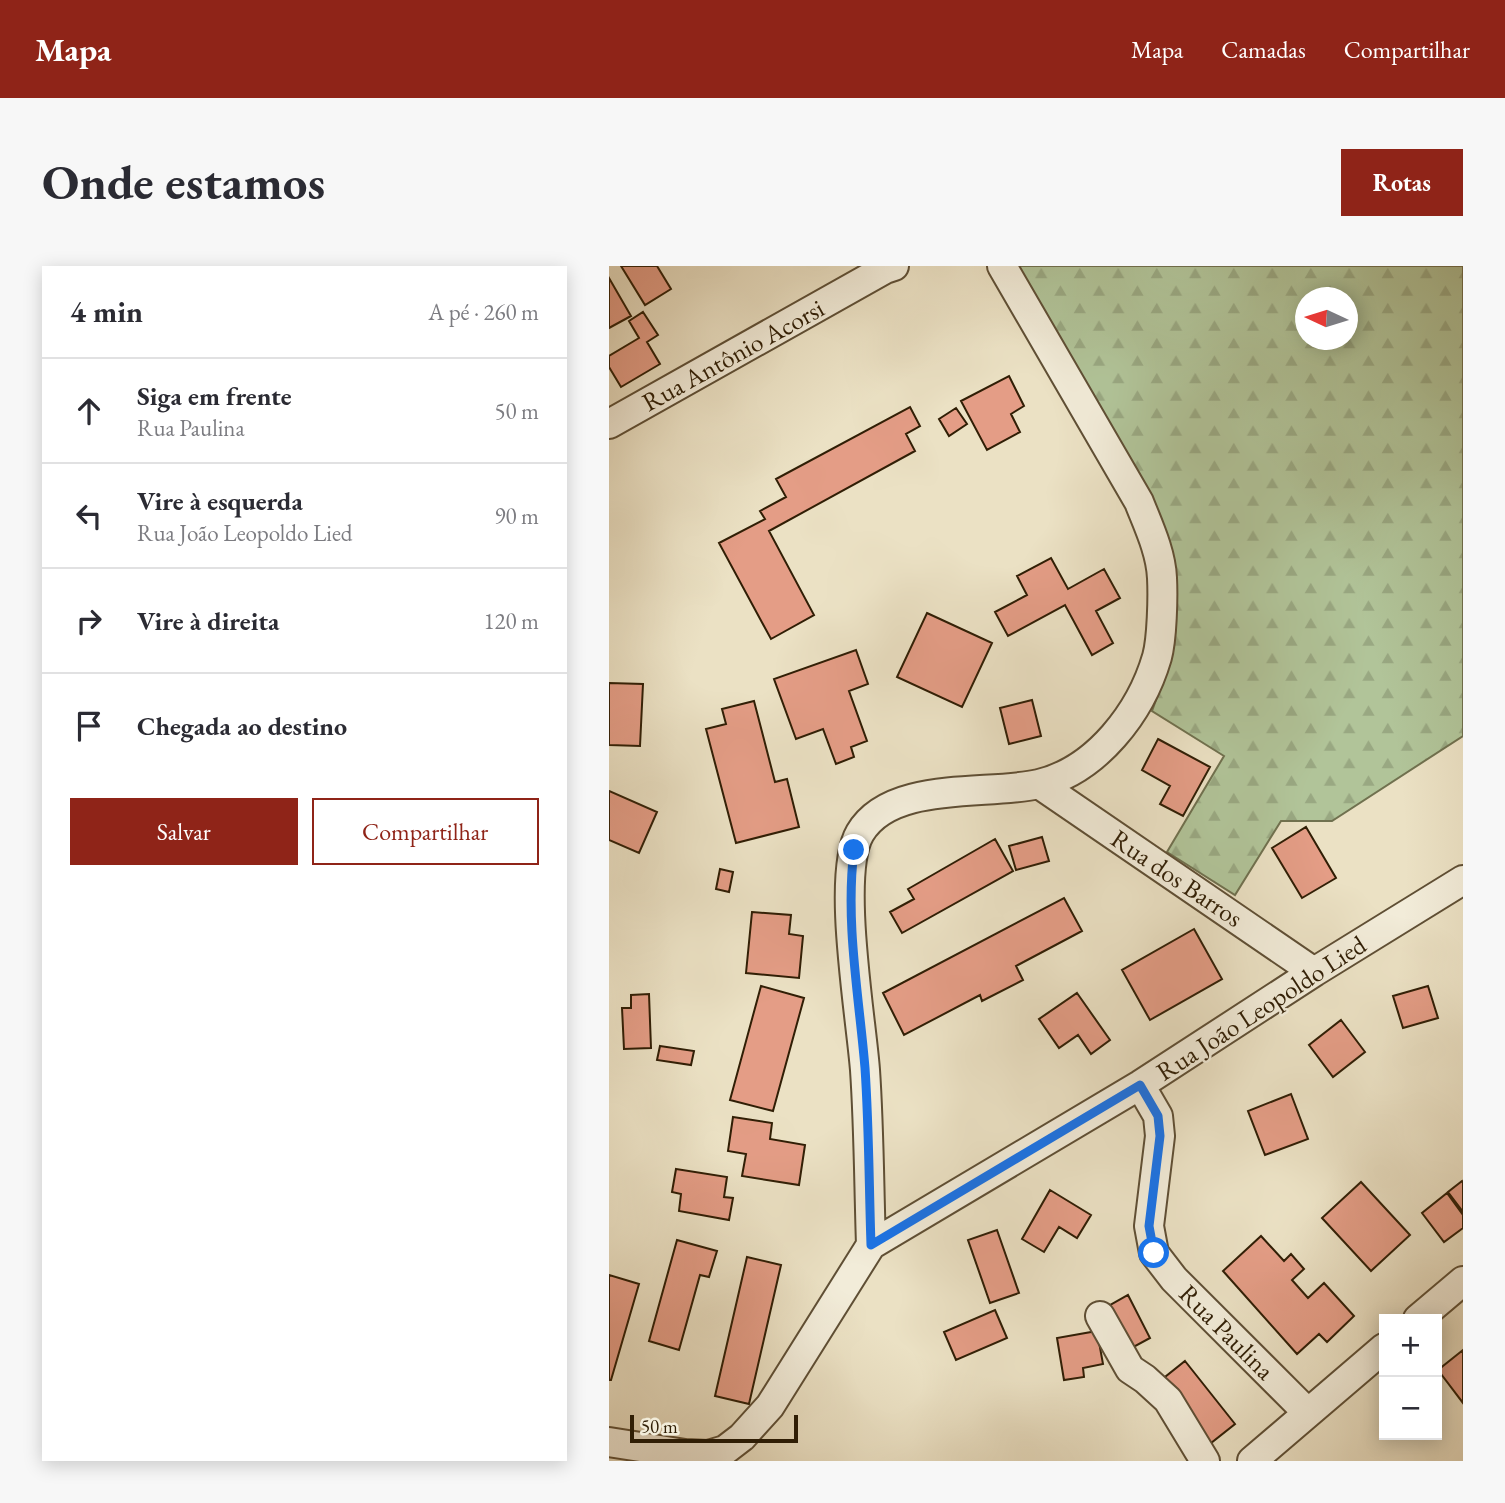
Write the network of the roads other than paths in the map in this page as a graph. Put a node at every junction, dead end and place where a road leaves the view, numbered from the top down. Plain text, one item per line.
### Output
1 (894, 266) edge
2 (999, 268) edge
3 (609, 424) edge
4 (1039, 784) junction
5 (1463, 880) edge
6 (1314, 972) junction
7 (1140, 1085) junction
8 (871, 1245) junction
9 (1463, 1281) edge
10 (1424, 1314) edge
11 (1100, 1316) dead end
12 (1379, 1352) edge
13 (1308, 1413) junction
14 (609, 1442) edge
15 (1205, 1461) edge
16 (1252, 1461) edge

1 - 3 street, Rua Antônio Acorsi
2 - 4 street
4 - 6 street, Rua dos Barros
4 - 8 street
5 - 6 street, Rua João Leopoldo Lied
6 - 7 street, Rua João Leopoldo Lied
7 - 8 street, Rua João Leopoldo Lied
7 - 13 street, Rua Paulina
8 - 14 street, Rua João Leopoldo Lied
9 - 10 street
11 - 15 street
12 - 13 street
13 - 16 street

